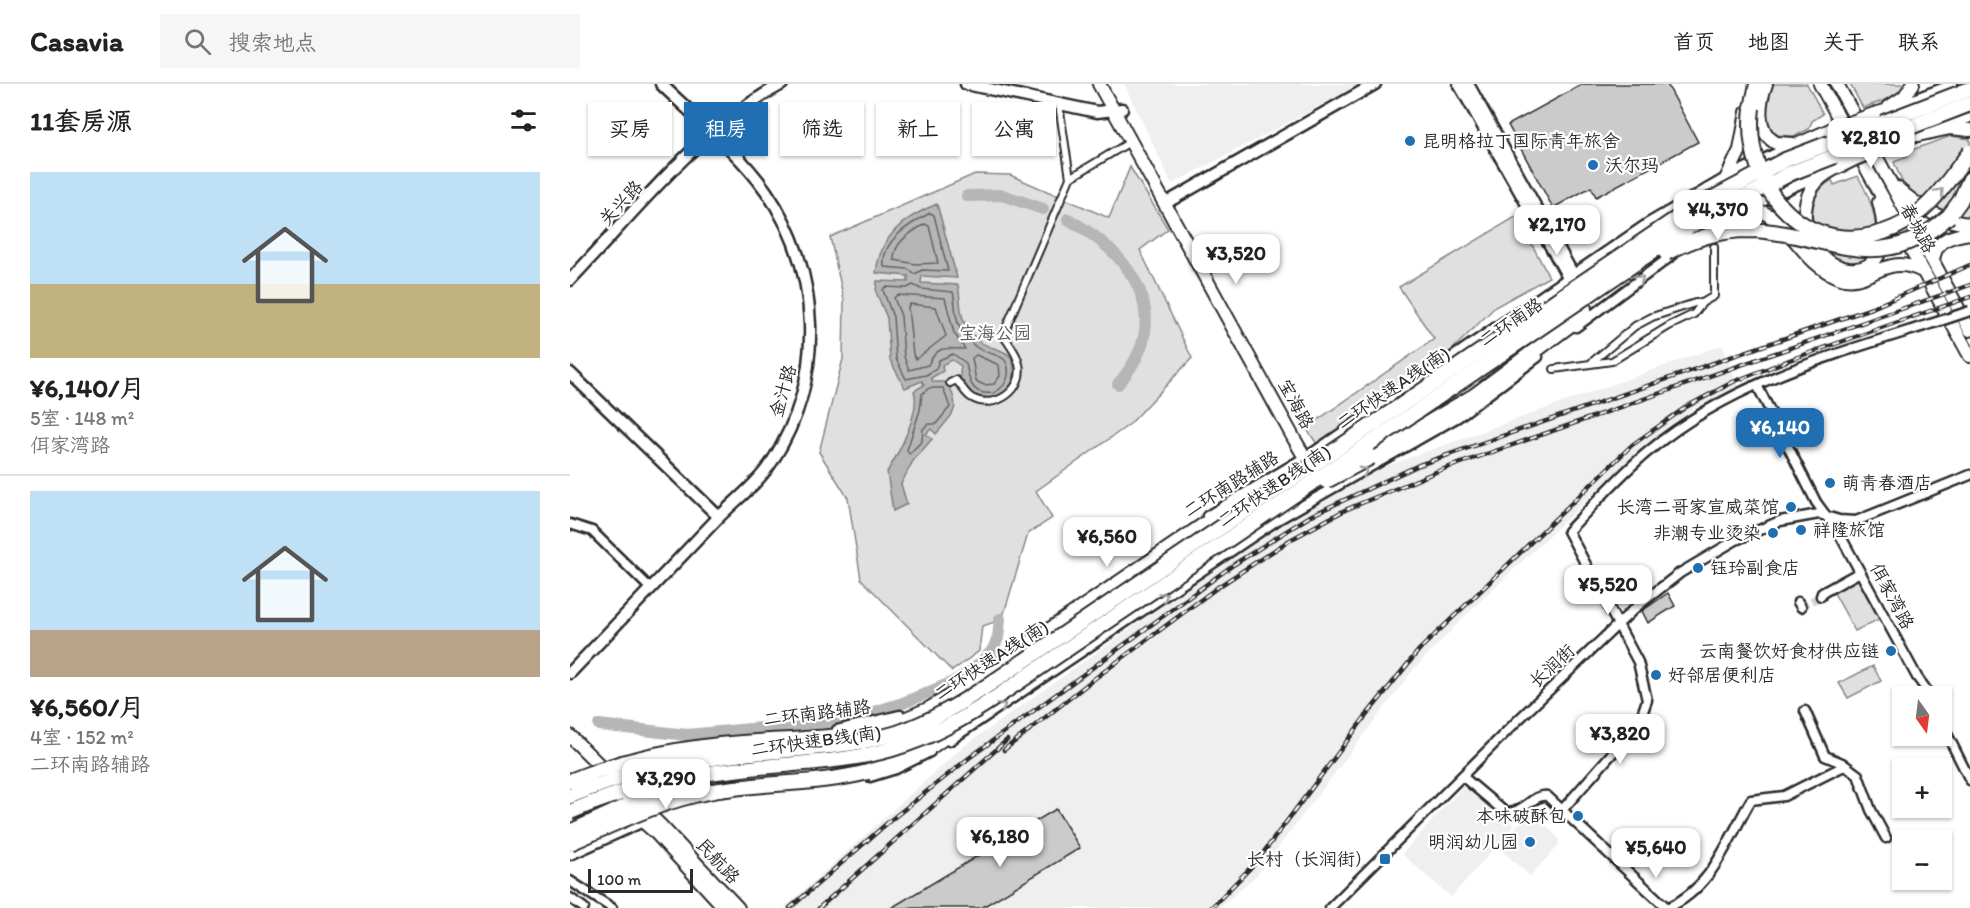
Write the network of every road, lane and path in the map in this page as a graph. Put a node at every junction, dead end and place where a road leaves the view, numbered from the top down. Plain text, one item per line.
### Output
1 (661, 84) edge
2 (782, 84) edge
3 (966, 84) edge
4 (1099, 84) edge
5 (1108, 84) edge
6 (1375, 84) edge
7 (1459, 84) edge
8 (1468, 84) edge
9 (1752, 84) edge
10 (1757, 84) edge
11 (1766, 84) edge
12 (1820, 84) edge
13 (1913, 84) edge
14 (1955, 84) edge
15 (1838, 86) edge
16 (1970, 90) edge
17 (751, 102) edge
18 (1059, 105) junction
19 (1970, 105) edge
20 (684, 107) edge
21 (1118, 110) junction
22 (1970, 118) edge
23 (1879, 125) junction
24 (1970, 130) edge
25 (1928, 133) junction
26 (1803, 141) junction
27 (1131, 142) junction
28 (1837, 147) junction
29 (1970, 152) edge
30 (687, 156) edge
31 (733, 156) edge
32 (1844, 165) junction
33 (1867, 170) junction
34 (1886, 176) junction
35 (1727, 177) junction
36 (1070, 178) junction
37 (1970, 179) edge
38 (1739, 184) junction
39 (1169, 201) junction
40 (1748, 209) junction
41 (1689, 224) junction
42 (1970, 224) edge
43 (1970, 233) edge
44 (1550, 240) junction
45 (1713, 248) dead end
46 (1933, 261) junction
47 (1922, 271) junction
48 (570, 280) edge
49 (1578, 286) junction
50 (1702, 303) junction
51 (1970, 311) edge
52 (1592, 316) junction
53 (1970, 330) edge
54 (1970, 356) edge
55 (1592, 362) junction
56 (1554, 369) dead end
57 (570, 373) edge
58 (950, 383) dead end
59 (1757, 385) junction
60 (1313, 463) junction
61 (1970, 475) edge
62 (1330, 490) junction
63 (1828, 516) junction
64 (719, 517) junction
65 (570, 524) edge
66 (1244, 529) junction
67 (1860, 572) junction
68 (651, 589) junction
69 (1820, 594) tunnel mouth
70 (1618, 625) junction
71 (1023, 648) junction
72 (570, 673) edge
73 (1019, 680) junction
74 (1924, 686) edge
75 (955, 706) junction
76 (1805, 711) dead end
77 (570, 736) edge
78 (886, 736) junction
79 (792, 740) junction
80 (1952, 744) edge
81 (570, 748) edge
82 (877, 753) junction
83 (1844, 766) junction
84 (604, 776) junction
85 (1462, 776) junction
86 (1970, 780) edge
87 (570, 781) edge
88 (570, 789) edge
89 (570, 796) edge
90 (625, 799) junction
91 (1563, 809) junction
92 (570, 812) edge
93 (570, 821) edge
94 (643, 822) junction
95 (570, 832) edge
96 (1886, 838) dead end
97 (570, 843) edge
98 (570, 855) edge
99 (570, 881) edge
100 (570, 898) edge
101 (585, 908) edge
102 (612, 908) edge
103 (726, 908) edge
104 (738, 908) edge
105 (1329, 908) edge
106 (1667, 908) edge

1 - 20 street, 金汁路
2 - 17 street, 关兴路
3 - 18 street
4 - 21 main road, 宝海路
5 - 21 main road, 宝海路
6 - 39 street
7 - 44 street
8 - 44 street
9 - 35 main road
10 -> 29 highway, bridge
11 - 26 main road
12 - 33 main road, 春城路
13 - 23 main road
14 - 19 highway, bridge
14 - 23 street
15 - 34 main road, 春城路
16 - 23 main road
16 - 75 highway, 二环快速A线(南), bridge
18 - 21 street
18 - 36 street
19 - 23 main road, 二环南路
19 - 49 highway, 二环快速B线(南), bridge
21 - 27 main road, 宝海路
21 - 39 main road, 宝海路
22 - 25 street
23 - 25 main road
23 - 26 main road, bridge
23 - 28 main road, 二环南路, bridge
23 - 32 main road, bridge
24 - 25 main road
25 - 32 street, bridge
26 - 35 street, 二环南路辅路
26 - 38 main road
27 - 36 street
27 - 39 main road, 宝海路
28 - 38 main road, 二环南路
28 - 41 main road, 二环南路
30 - 48 street, 关兴路
31 - 64 street, 金汁路
32 - 33 main road
32 - 40 street
33 - 47 main road, 春城路
34 - 42 main road
34 - 46 main road, 春城路
35 - 49 street, 二环南路辅路
36 - 58 street
37 - 49 highway, bridge
38 - 49 main road, 二环南路
39 - 60 main road, 宝海路
40 - 41 main road
40 - 47 main road
52 -> 40 street
41 - 49 main road, 二环南路
43 - 46 main road
44 - 49 street
45 - 50 street
46 - 53 main road, 春城路
47 - 54 main road, 春城路
49 - 52 street
49 - 60 main road, 二环南路
49 - 60 street, 二环南路辅路
49 - 66 highway, 二环快速B线(南), bridge
49 - 66 highway, bridge
50 - 55 street
50 - 55 street
51 - 59 street, bridge
62 -> 52 street
55 - 56 street
57 - 64 street
59 - 63 street, 佴家湾路
59 - 70 street
60 - 62 street
60 - 71 highway
60 - 73 main road, 二环南路
60 - 84 street, 二环南路辅路
60 - 84 main road, 二环南路
61 - 63 street, 长润街
90 -> 62 street
63 - 67 street, 佴家湾路
63 - 70 street, 长润街
64 - 68 street, 金汁路
65 - 68 street
66 - 82 highway, 二环快速B线(南), bridge
67 - 69 street
67 - 74 street, 佴家湾路
68 - 72 street, 金汁路
70 - 85 street, 长润街
70 - 91 street
71 - 75 highway, bridge
71 - 79 highway
73 - 90 main road, 二环南路
73 - 97 highway, bridge
75 - 78 highway, 二环快速A线(南), bridge
76 - 83 street
77 - 84 main road, 民航路
78 - 79 highway, bridge
78 - 89 highway, 二环快速A线(南), bridge
79 - 87 highway, bridge
80 - 86 street
81 - 84 main road, 民航路
82 - 92 highway, 二环快速B线(南), bridge
82 - 95 highway, bridge
83 - 96 street
83 - 106 street
84 - 88 main road, 二环南路
84 - 90 main road, 民航路
85 - 91 street
85 - 105 street, 长润街
90 - 93 main road, 二环南路
90 - 94 main road, 民航路
90 - 104 main road, 民航路
91 - 106 street
94 - 98 street
94 - 103 main road, 民航路
99 - 102 street
100 - 101 street

